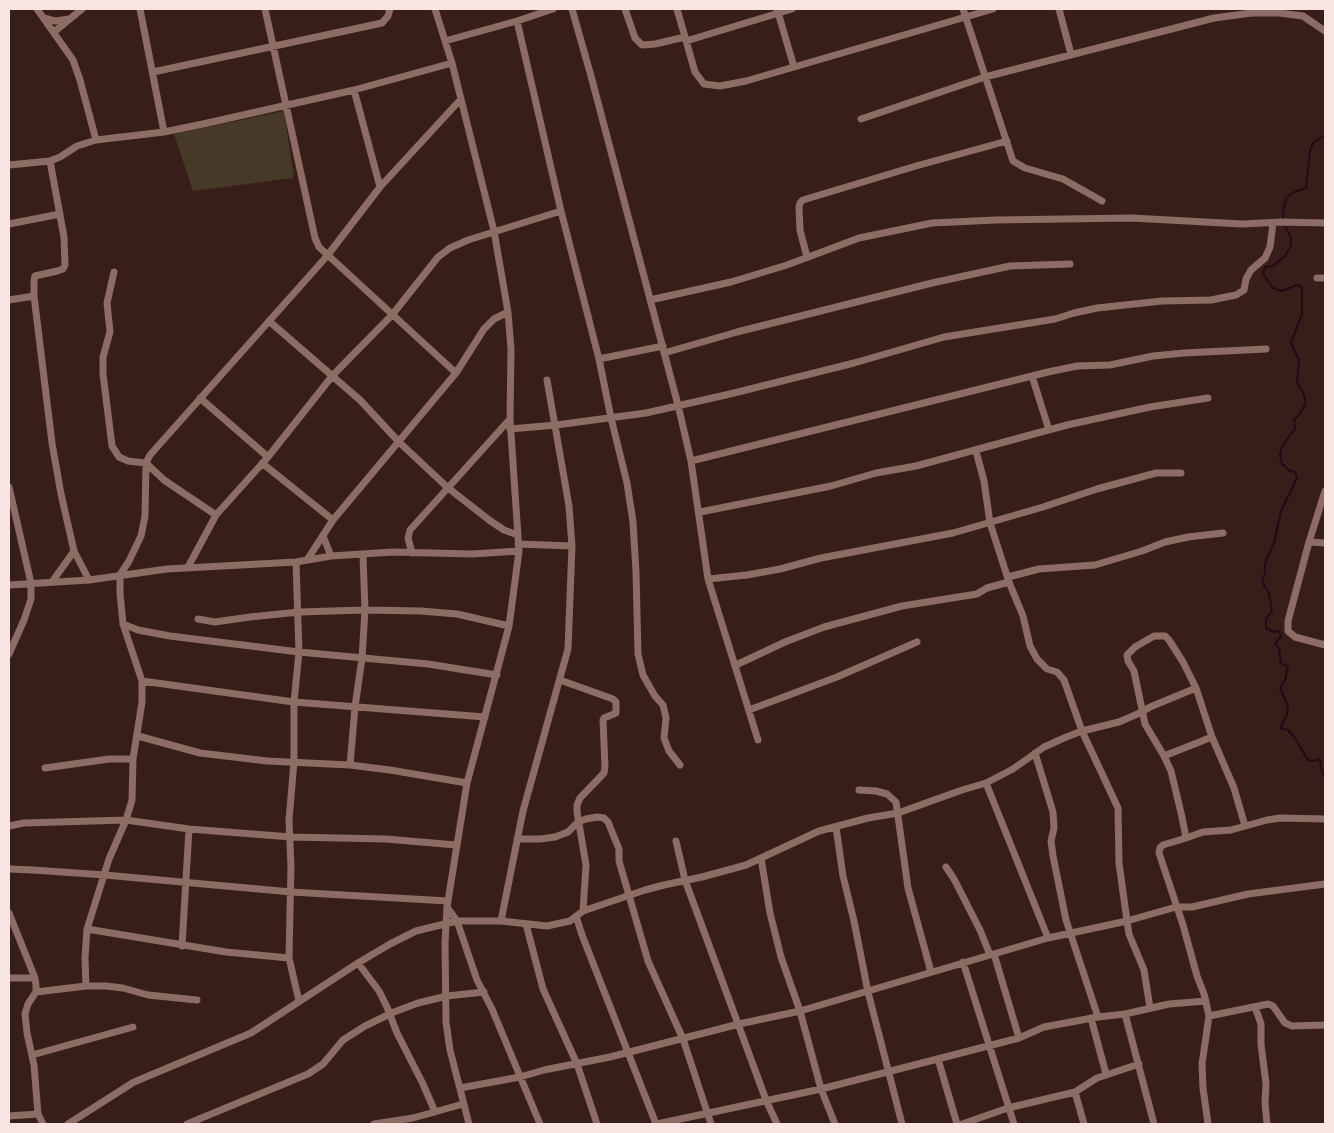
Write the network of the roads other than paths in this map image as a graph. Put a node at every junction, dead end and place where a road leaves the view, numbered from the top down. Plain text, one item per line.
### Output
1 (38, 9) edge
2 (82, 9) edge
3 (140, 9) edge
4 (265, 9) edge
5 (390, 9) edge
6 (436, 9) edge
7 (553, 9) edge
8 (572, 9) edge
9 (625, 9) edge
10 (677, 9) edge
11 (792, 9) edge
12 (993, 9) edge
13 (1059, 9) edge
14 (778, 11) edge
15 (964, 12) edge
16 (44, 18) junction
17 (69, 19) junction
18 (517, 21) junction
19 (1325, 31) edge
20 (54, 32) junction
21 (685, 39) junction
22 (445, 41) junction
23 (273, 47) junction
24 (1071, 54) junction
25 (452, 64) junction
26 (794, 67) junction
27 (153, 72) junction
28 (985, 77) junction
29 (354, 90) junction
30 (461, 99) junction
31 (286, 106) junction
32 (861, 119) dead end
33 (164, 132) junction
34 (96, 140) junction
35 (1007, 141) junction
36 (50, 161) junction
37 (9, 165) edge
38 (380, 187) junction
39 (1102, 201) dead end
40 (562, 211) junction
41 (60, 214) junction
42 (1273, 223) junction
43 (1325, 223) edge
44 (9, 224) edge
45 (494, 231) junction
46 (327, 256) junction
47 (807, 257) junction
48 (1070, 264) dead end
49 (114, 272) dead end
50 (1316, 278) dead end
51 (1325, 278) edge
52 (34, 296) junction
53 (9, 300) edge
54 (650, 300) junction
55 (508, 312) junction
56 (392, 315) junction
57 (269, 321) junction
58 (663, 350) junction
59 (1266, 350) dead end
60 (600, 359) junction
61 (456, 373) junction
62 (333, 375) junction
63 (1032, 376) junction
64 (547, 380) dead end
65 (200, 398) junction
66 (1208, 398) dead end
67 (678, 405) junction
68 (611, 418) junction
69 (510, 419) junction
70 (556, 426) junction
71 (510, 429) junction
72 (1049, 430) junction
73 (399, 442) junction
74 (976, 451) junction
75 (268, 457) junction
76 (691, 461) junction
77 (146, 463) junction
78 (262, 463) junction
79 (1181, 473) dead end
80 (9, 486) edge
81 (447, 487) junction
82 (1325, 491) edge
83 (700, 512) junction
84 (216, 515) junction
85 (333, 520) junction
86 (990, 523) junction
87 (1223, 533) dead end
88 (518, 535) junction
89 (323, 536) junction
90 (1309, 542) junction
91 (1325, 543) edge
92 (572, 546) junction
93 (519, 548) junction
94 (74, 551) junction
95 (412, 553) junction
96 (362, 555) junction
97 (331, 556) junction
98 (307, 560) junction
99 (296, 562) junction
100 (188, 567) junction
101 (120, 575) junction
102 (708, 579) junction
103 (89, 580) junction
104 (1008, 580) junction
105 (52, 582) junction
106 (32, 583) junction
107 (9, 585) edge
108 (364, 610) junction
109 (299, 612) junction
110 (198, 619) dead end
111 (123, 624) junction
112 (509, 626) junction
113 (917, 642) dead end
114 (1325, 645) edge
115 (299, 652) junction
116 (9, 654) edge
117 (362, 658) junction
118 (736, 666) junction
119 (497, 674) junction
120 (560, 680) junction
121 (142, 681) junction
122 (1196, 688) junction
123 (294, 702) junction
124 (355, 707) junction
125 (749, 710) junction
126 (1142, 712) junction
127 (485, 718) junction
128 (1082, 731) junction
129 (138, 736) junction
130 (1212, 737) junction
131 (758, 740) dead end
132 (1035, 753) junction
133 (1164, 756) junction
134 (133, 760) junction
135 (294, 762) junction
136 (680, 765) dead end
137 (350, 766) junction
138 (45, 768) dead end
139 (468, 783) junction
140 (986, 783) junction
141 (859, 790) dead end
142 (898, 813) junction
143 (1325, 819) edge
144 (126, 820) junction
145 (578, 822) junction
146 (9, 826) edge
147 (1245, 826) junction
148 (836, 827) junction
149 (190, 829) junction
150 (290, 837) junction
151 (1186, 838) junction
152 (517, 839) junction
153 (676, 841) dead end
154 (456, 845) junction
155 (761, 858) junction
156 (946, 867) dead end
157 (9, 869) edge
158 (105, 875) junction
159 (685, 880) junction
160 (186, 883) junction
161 (1325, 884) edge
162 (291, 892) junction
163 (629, 897) junction
164 (448, 904) junction
165 (1176, 908) junction
166 (9, 913) edge
167 (580, 914) junction
168 (457, 921) junction
169 (501, 921) junction
170 (1127, 921) junction
171 (446, 924) junction
172 (526, 924) junction
173 (87, 929) junction
174 (1071, 934) junction
175 (1048, 938) junction
176 (182, 946) junction
177 (992, 955) junction
178 (289, 958) junction
179 (358, 962) junction
180 (962, 962) junction
181 (931, 972) junction
182 (9, 978) edge
183 (35, 978) junction
184 (86, 986) junction
185 (36, 992) junction
186 (484, 992) junction
187 (868, 992) junction
188 (447, 996) junction
189 (198, 1000) dead end
190 (299, 1001) junction
191 (1206, 1001) junction
192 (1255, 1006) junction
193 (1150, 1008) junction
194 (800, 1011) junction
195 (390, 1014) junction
196 (1125, 1014) junction
197 (1209, 1016) junction
198 (1095, 1018) junction
199 (739, 1024) junction
200 (1325, 1026) edge
201 (133, 1027) dead end
202 (1019, 1038) junction
203 (683, 1039) junction
204 (988, 1046) junction
205 (628, 1052) junction
206 (32, 1055) junction
207 (938, 1059) junction
208 (577, 1064) junction
209 (1139, 1064) junction
210 (889, 1071) junction
211 (1106, 1074) junction
212 (520, 1078) junction
213 (460, 1088) junction
214 (821, 1089) junction
215 (1075, 1092) junction
216 (766, 1100) junction
217 (463, 1104) junction
218 (1008, 1108) junction
219 (435, 1112) junction
220 (708, 1113) junction
221 (38, 1114) junction
222 (9, 1116) edge
223 (43, 1124) edge
224 (68, 1124) edge
225 (186, 1124) edge
226 (374, 1124) edge
227 (469, 1124) edge
228 (540, 1124) edge
229 (596, 1124) edge
230 (657, 1124) edge
231 (712, 1124) edge
232 (777, 1124) edge
233 (836, 1124) edge
234 (902, 1124) edge
235 (957, 1124) edge
236 (962, 1124) edge
237 (1014, 1124) edge
238 (1084, 1124) edge
239 (1154, 1124) edge
240 (1208, 1124) edge
241 (1267, 1124) edge

1 - 16 street
2 - 17 street
3 - 27 street
4 - 23 street
5 - 23 street
6 - 22 street
7 - 18 street
8 - 54 street
9 - 21 street
10 - 21 street
11 - 14 street
12 - 15 street
13 - 24 street
14 - 21 street
14 - 26 street
15 - 26 street
15 - 28 street
16 - 17 street
16 - 20 street
17 - 20 street
18 - 22 street
18 - 40 street
19 - 24 street
20 - 34 street
21 - 26 street
22 - 25 street
23 - 27 street
23 - 31 street
24 - 28 street
25 - 29 street
25 - 30 street
27 - 33 street
28 - 32 street
28 - 35 street
29 - 31 street
29 - 38 street
30 - 38 street
30 - 45 street
31 - 33 street
31 - 46 street
33 - 34 street
34 - 36 street
35 - 39 street
35 - 47 street
36 - 37 street
36 - 41 street
38 - 46 street
40 - 45 street
40 - 60 street
41 - 44 street
41 - 52 street
42 - 43 street
42 - 47 street
42 - 67 street
45 - 55 street
45 - 56 street
46 - 56 street
46 - 57 street
47 - 54 street
48 - 58 street
49 - 77 street
50 - 51 street
52 - 53 street
52 - 94 street
54 - 58 street
55 - 61 street
55 - 69 street
56 - 61 street
56 - 62 street
57 - 62 street
57 - 65 street
58 - 60 street
58 - 67 street
59 - 63 street
60 - 68 street
61 - 73 street
62 - 73 street
62 - 75 street
63 - 72 street
63 - 76 street
64 - 70 street
65 - 75 street
65 - 77 street
66 - 72 street
67 - 68 street
67 - 76 street
68 - 70 street
68 - 136 street
69 - 71 street
69 - 81 street
70 - 71 street
70 - 92 street
71 - 88 street
72 - 74 street
73 - 81 street
73 - 85 street
74 - 83 street
74 - 86 street
75 - 78 street
76 - 83 street
77 - 84 street
77 - 101 street
78 - 84 street
78 - 85 street
79 - 86 street
80 - 106 street
81 - 88 street
81 - 95 street
82 - 90 street
83 - 102 street
84 - 100 street
85 - 89 street
86 - 102 street
86 - 104 street
87 - 104 street
88 - 93 street
89 - 97 street
89 - 98 street
90 - 91 street
90 - 114 street
92 - 93 street
92 - 120 street
93 - 95 street
93 - 112 street
94 - 103 street
94 - 105 street
95 - 96 street
96 - 97 street
96 - 108 street
97 - 98 street
98 - 99 street
99 - 100 street
99 - 109 street
100 - 101 street
101 - 103 street
101 - 111 street
102 - 118 street
103 - 105 street
104 - 118 street
104 - 128 street
105 - 106 street
106 - 107 street
106 - 116 street
108 - 109 street
108 - 112 street
108 - 117 street
109 - 110 street
109 - 115 street
111 - 115 street
111 - 121 street
112 - 119 street
113 - 125 street
115 - 117 street
115 - 123 street
117 - 119 street
117 - 124 street
118 - 125 street
119 - 127 street
120 - 145 street
120 - 152 street
121 - 123 street
121 - 129 street
122 - 126 street
122 - 126 street
122 - 130 street
123 - 124 street
123 - 135 street
124 - 127 street
124 - 137 street
125 - 131 street
126 - 128 street
126 - 133 street
127 - 139 street
128 - 132 street
128 - 170 street
129 - 134 street
129 - 135 street
130 - 133 street
130 - 147 street
132 - 140 street
132 - 174 street
133 - 151 street
134 - 138 street
134 - 144 street
135 - 137 street
135 - 150 street
137 - 139 street
139 - 154 street
140 - 142 street
140 - 175 street
141 - 142 street
142 - 148 street
142 - 181 street
143 - 147 street
144 - 146 street
144 - 149 street
144 - 158 street
145 - 152 street
145 - 163 street
145 - 167 street
147 - 151 street
148 - 155 street
148 - 187 street
149 - 150 street
149 - 160 street
150 - 154 street
150 - 162 street
151 - 165 street
152 - 169 street
153 - 159 street
154 - 164 street
155 - 159 street
155 - 194 street
156 - 177 street
157 - 158 street
158 - 160 street
158 - 173 street
159 - 163 street
159 - 199 street
160 - 162 street
160 - 176 street
161 - 165 street
162 - 164 street
162 - 178 street
163 - 167 street
163 - 203 street
164 - 168 street
164 - 171 street
165 - 170 street
165 - 191 street
166 - 183 street
167 - 172 street
167 - 205 street
168 - 169 street
168 - 171 street
168 - 186 street
169 - 172 street
170 - 174 street
170 - 193 street
171 - 179 street
171 - 188 street
172 - 208 street
173 - 176 street
173 - 184 street
174 - 175 street
174 - 198 street
175 - 177 street
176 - 178 street
177 - 180 street
177 - 202 street
178 - 190 street
179 - 190 street
179 - 195 street
180 - 181 street
180 - 204 street
181 - 187 street
182 - 183 street
183 - 185 street
184 - 185 street
184 - 189 street
185 - 206 street
186 - 188 street
186 - 212 street
187 - 194 street
187 - 210 street
188 - 195 street
188 - 213 street
190 - 224 street
191 - 193 street
191 - 197 street
192 - 197 street
192 - 200 street
192 - 241 street
193 - 196 street
194 - 199 street
194 - 214 street
195 - 219 street
195 - 225 street
196 - 198 street
196 - 209 street
197 - 240 street
198 - 202 street
198 - 211 street
199 - 203 street
199 - 216 street
201 - 206 street
202 - 204 street
203 - 205 street
203 - 220 street
204 - 207 street
204 - 218 street
205 - 208 street
205 - 230 street
206 - 221 street
207 - 210 street
207 - 235 street
208 - 212 street
208 - 229 street
209 - 211 street
209 - 239 street
210 - 214 street
210 - 234 street
211 - 215 street
212 - 213 street
212 - 228 street
213 - 217 street
214 - 216 street
214 - 233 street
215 - 218 street
215 - 238 street
216 - 220 street
216 - 232 street
217 - 219 street
217 - 227 street
218 - 236 street
218 - 237 street
219 - 226 street
220 - 230 street
220 - 231 street
221 - 222 street
221 - 223 street

